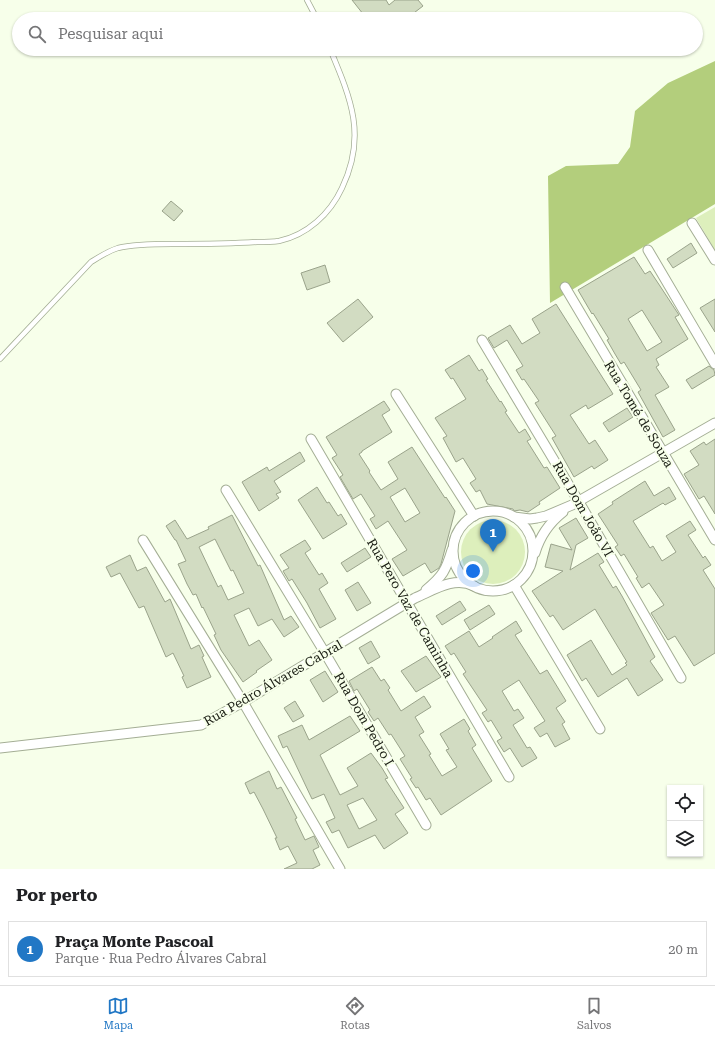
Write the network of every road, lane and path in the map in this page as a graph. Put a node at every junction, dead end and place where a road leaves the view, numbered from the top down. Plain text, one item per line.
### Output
1 (307, 0) edge
2 (313, 12) edge
3 (333, 56) edge
4 (692, 223) dead end
5 (648, 250) dead end
6 (715, 260) edge
7 (565, 287) dead end
8 (482, 340) dead end
9 (0, 359) edge
10 (715, 364) edge
11 (396, 394) dead end
12 (715, 423) edge
13 (311, 439) dead end
14 (663, 454) junction
15 (226, 490) dead end
16 (576, 504) junction
17 (474, 516) junction
18 (512, 516) junction
19 (143, 540) dead end
20 (455, 540) junction
21 (715, 540) edge
22 (532, 562) junction
23 (514, 585) junction
24 (474, 586) junction
25 (411, 600) junction
26 (325, 653) junction
27 (681, 678) dead end
28 (243, 702) junction
29 (600, 729) dead end
30 (0, 748) edge
31 (509, 777) dead end
32 (426, 825) dead end
33 (340, 869) edge

1 - 2 lane
3 - 9 lane
4 - 6 street
5 - 10 street
7 - 14 street, Rua Tomé de Souza
8 - 16 street, Rua Dom Joåo VI
11 - 17 street
12 - 14 street
13 - 25 street, Rua Pero Vaz de Caminha
14 - 16 street
14 - 21 street, Rua Tomé de Souza
15 - 26 street, Rua Dom Pedro I
16 - 18 street
16 - 22 street
16 - 27 street, Rua Dom Joåo VI
17 - 18 street
17 - 20 street
18 - 22 street
19 - 28 street
20 - 24 street
20 - 25 street, Rua Pedro Álvares Cabral
22 - 23 street
23 - 24 street
23 - 29 street
24 - 25 street, Rua Pedro Álvares Cabral
25 - 26 street, Rua Pedro Álvares Cabral
25 - 31 street, Rua Pero Vaz de Caminha
26 - 28 street, Rua Pedro Álvares Cabral
26 - 32 street, Rua Dom Pedro I
28 - 30 street, Rua Pedro Álvares Cabral
28 - 33 street

